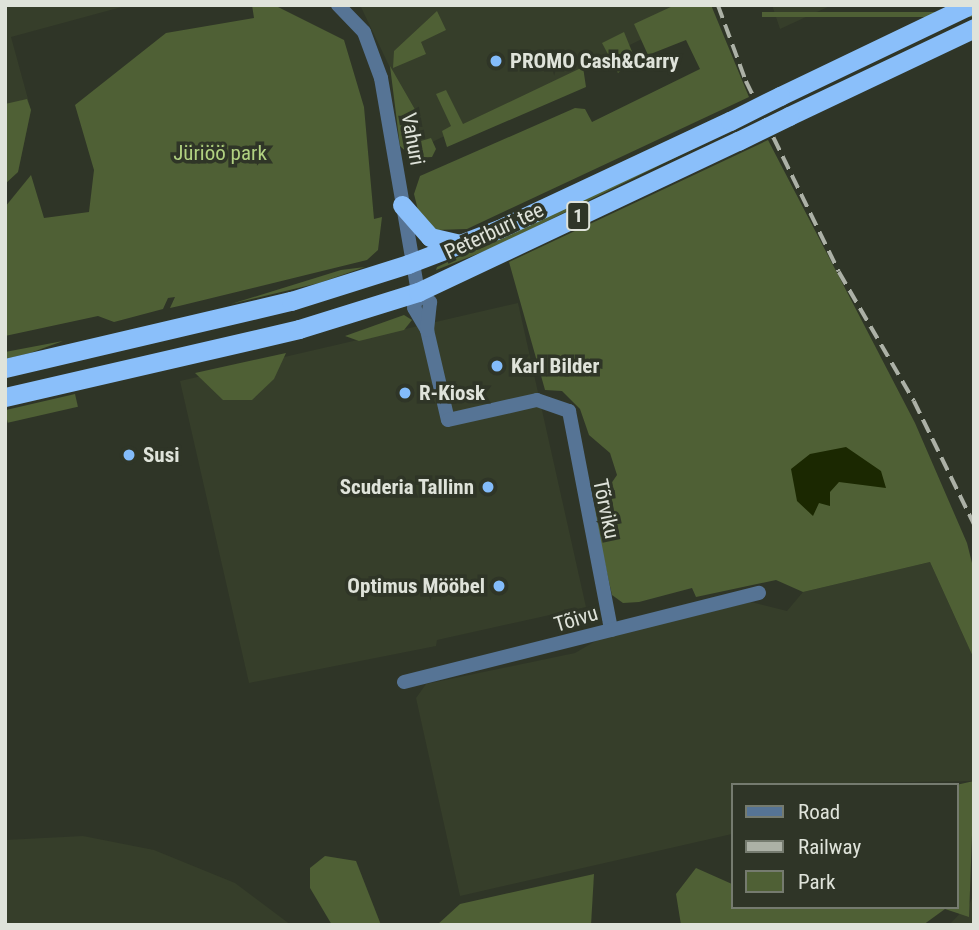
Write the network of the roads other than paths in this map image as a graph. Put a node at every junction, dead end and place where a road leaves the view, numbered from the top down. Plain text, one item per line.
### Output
1 (338, 5) edge
2 (970, 5) edge
3 (974, 28) edge
4 (402, 205) junction
5 (461, 244) junction
6 (408, 264) junction
7 (418, 292) junction
8 (5, 368) edge
9 (5, 397) edge
10 (558, 403) joint
11 (759, 593) dead end
12 (611, 630) junction
13 (404, 682) dead end

1 - 4 street, Vahuri
2 - 5 highway, Peterburi tee / 1, bridge
3 - 7 highway, Peterburi tee / 1, bridge
4 - 5 highway
4 - 6 street, Vahuri
5 - 6 highway, Peterburi tee / 1
6 - 7 street, Vahuri
6 - 8 highway, Peterburi tee / 1
7 - 9 highway, Peterburi tee / 1
7 - 10 street, Vahuri
10 - 12 street, Tõrviku
11 - 12 street, Tõivu
12 - 13 street, Tõivu

